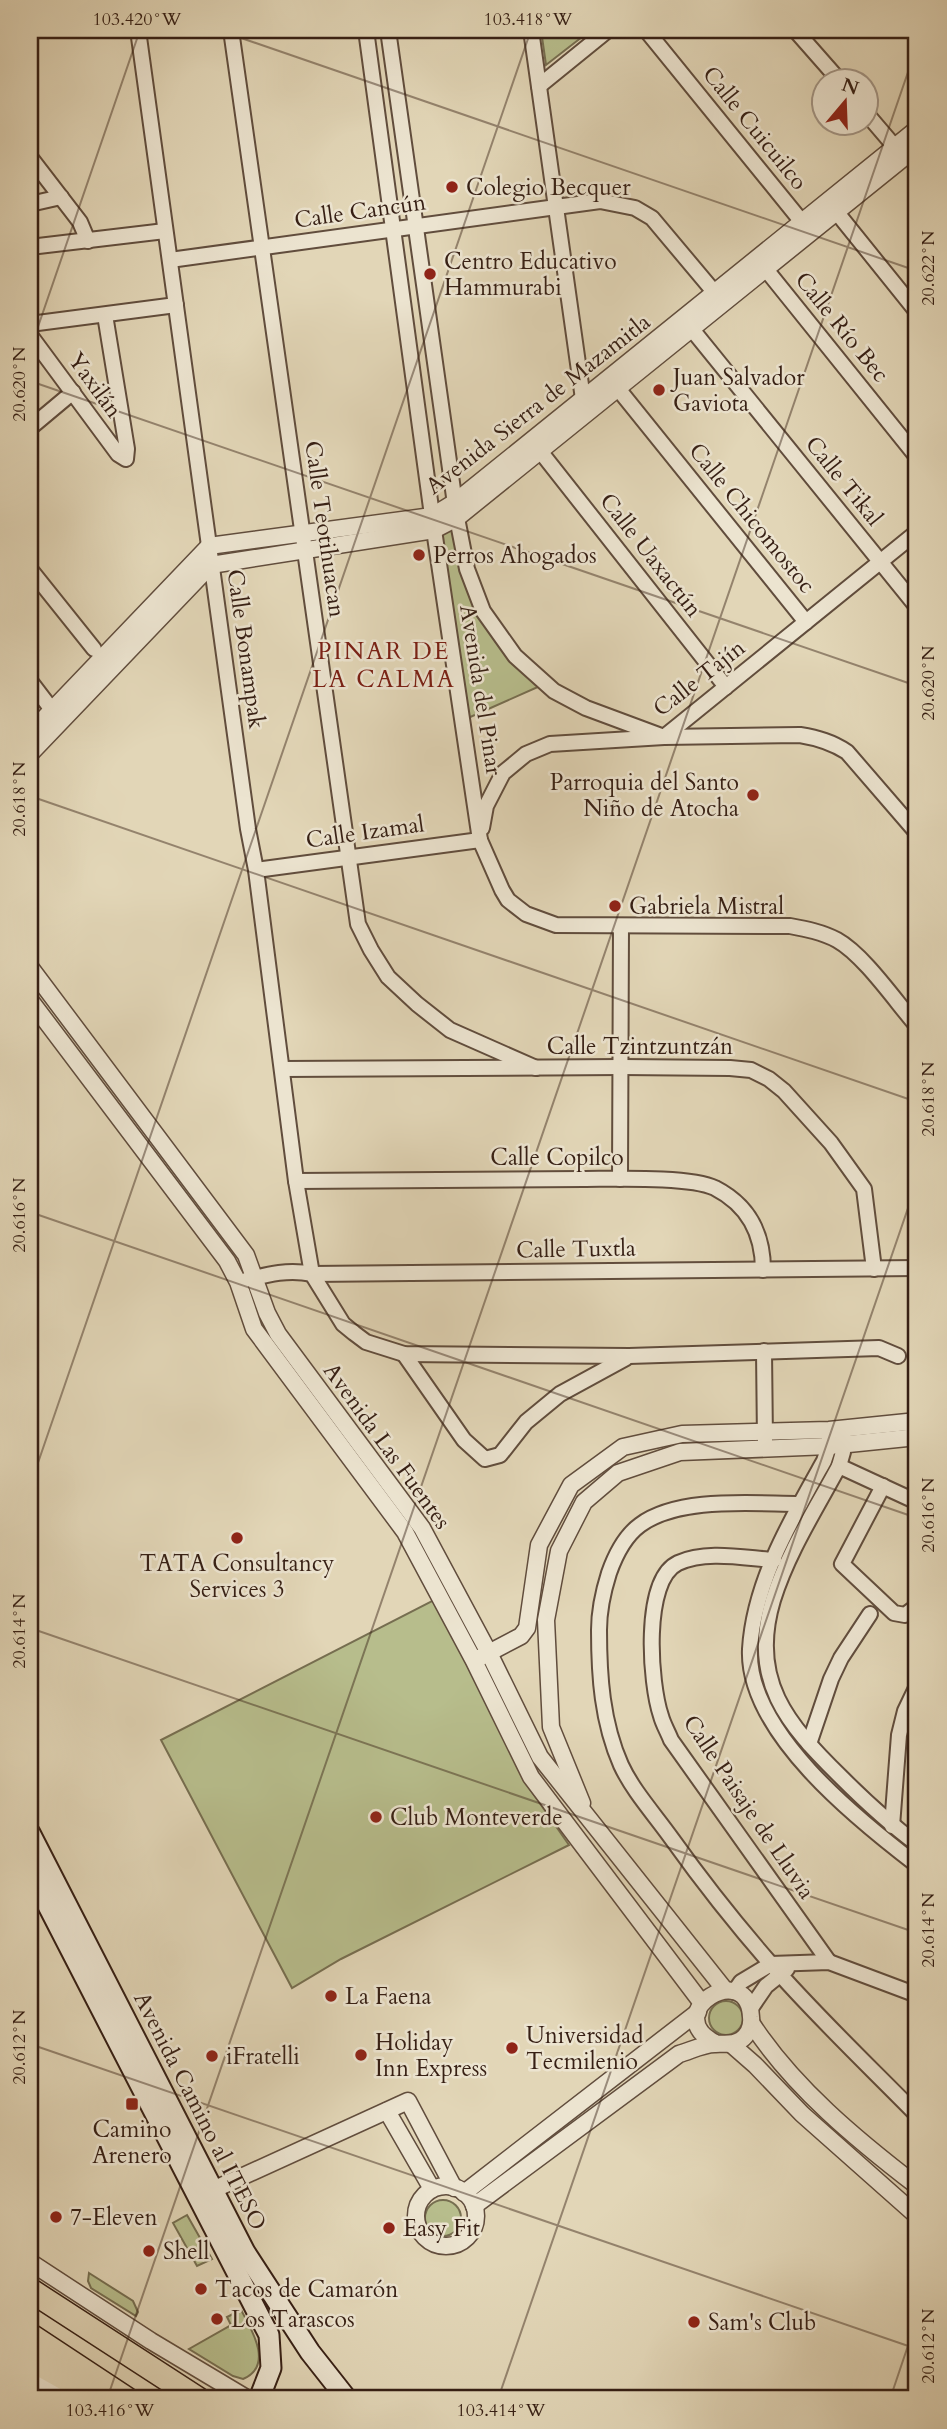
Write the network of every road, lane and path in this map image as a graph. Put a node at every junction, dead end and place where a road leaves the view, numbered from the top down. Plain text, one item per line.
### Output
1 (138, 30) edge
2 (231, 30) edge
3 (366, 30) edge
4 (388, 30) edge
5 (531, 30) edge
6 (608, 30) edge
7 (646, 30) edge
8 (795, 30) edge
9 (827, 66) edge
10 (539, 86) junction
11 (880, 125) edge
12 (917, 129) edge
13 (910, 151) edge
14 (30, 158) edge
15 (61, 197) junction
16 (30, 204) edge
17 (832, 207) junction
18 (556, 208) junction
19 (802, 222) junction
20 (415, 227) junction
21 (165, 230) junction
22 (393, 230) junction
23 (88, 241) junction
24 (30, 247) edge
25 (262, 247) junction
26 (170, 260) junction
27 (761, 263) junction
28 (718, 298) junction
29 (176, 305) junction
30 (917, 312) edge
31 (105, 315) junction
32 (687, 323) junction
33 (30, 324) edge
34 (30, 335) edge
35 (613, 383) junction
36 (73, 392) junction
37 (583, 399) junction
38 (30, 428) edge
39 (540, 451) junction
40 (917, 457) edge
41 (456, 510) junction
42 (433, 523) junction
43 (917, 532) edge
44 (304, 542) junction
45 (209, 546) junction
46 (880, 562) junction
47 (211, 565) junction
48 (30, 569) edge
49 (917, 607) edge
50 (806, 622) junction
51 (94, 649) dead end
52 (30, 681) edge
53 (726, 687) junction
54 (56, 715) junction
55 (30, 733) edge
56 (664, 737) junction
57 (30, 754) edge
58 (917, 832) edge
59 (480, 839) junction
60 (349, 857) junction
61 (256, 870) junction
62 (621, 926) junction
63 (30, 967) edge
64 (30, 1000) edge
65 (917, 1026) edge
66 (622, 1067) junction
67 (536, 1068) junction
68 (282, 1069) junction
69 (620, 1179) junction
70 (296, 1181) junction
71 (917, 1268) edge
72 (874, 1269) junction
73 (763, 1270) junction
74 (312, 1274) junction
75 (256, 1278) junction
76 (238, 1282) junction
77 (764, 1351) junction
78 (404, 1354) junction
79 (629, 1356) junction
80 (898, 1356) dead end
81 (917, 1421) edge
82 (836, 1437) junction
83 (917, 1437) edge
84 (765, 1440) junction
85 (839, 1466) junction
86 (883, 1486) junction
87 (917, 1502) edge
88 (800, 1504) junction
89 (774, 1560) junction
90 (767, 1597) junction
91 (917, 1606) edge
92 (870, 1614) dead end
93 (481, 1657) junction
94 (917, 1686) edge
95 (809, 1744) junction
96 (589, 1822) junction
97 (892, 1826) junction
98 (30, 1833) edge
99 (917, 1844) edge
100 (917, 1865) edge
101 (30, 1871) edge
102 (829, 1962) junction
103 (776, 1969) junction
104 (730, 1991) junction
105 (917, 1995) edge
106 (700, 2007) junction
107 (751, 2016) junction
108 (723, 2044) junction
109 (387, 2111) junction
110 (917, 2115) edge
111 (917, 2186) edge
112 (432, 2189) junction
113 (205, 2193) junction
114 (464, 2196) junction
115 (917, 2216) edge
116 (30, 2262) edge
117 (30, 2290) edge
118 (30, 2335) edge
119 (30, 2359) edge
120 (30, 2373) edge
121 (69, 2399) edge
122 (102, 2399) edge
123 (127, 2399) edge
124 (198, 2399) edge
125 (247, 2399) edge
126 (260, 2399) edge
127 (347, 2399) edge

1 - 21 street, Calle Bonampak
2 - 25 street, Calle Teotihuacan
3 - 22 street, Avenida del Pinar
4 - 20 street, Avenida del Pinar
5 - 10 street
6 - 10 street
7 - 19 street, Calle Cuicuilco
8 - 9 street
10 - 18 street
11 - 13 street
12 - 13 street, Avenida Sierra de Mazamitla
13 - 17 street, Avenida Sierra de Mazamitla
14 - 15 street
15 - 16 street
15 - 23 street
17 - 19 street, Avenida Sierra de Mazamitla
17 - 27 street, Avenida Sierra de Mazamitla
17 - 30 street
18 - 20 street, Calle Cancún
18 - 28 street, Calle Cancún
18 - 37 street
19 - 27 street, Avenida Sierra de Mazamitla
20 - 22 street, Calle Cancún
20 - 41 street, Avenida del Pinar
21 - 23 street
21 - 26 street, Calle Bonampak
22 - 25 street, Calle Cancún
22 - 42 street, Avenida del Pinar
23 - 24 street
25 - 26 street, Calle Cancún
25 - 44 street, Calle Teotihuacan
26 - 29 street, Calle Bonampak
27 - 28 street, Avenida Sierra de Mazamitla
27 - 40 street, Calle Río Bec
28 - 32 street, Avenida Sierra de Mazamitla
29 - 31 street
29 - 45 street, Calle Bonampak
31 - 33 street
31 - 36 street, Yaxilán
32 - 35 street, Avenida Sierra de Mazamitla
32 - 46 street, Calle Tikal
34 - 36 street, Yaxilán
35 - 37 street, Avenida Sierra de Mazamitla
35 - 39 street, Avenida Sierra de Mazamitla
35 - 50 street, Calle Chicomostoc
36 - 38 street
37 - 41 street, Avenida Sierra de Mazamitla
39 - 41 street, Avenida Sierra de Mazamitla
39 - 53 street, Calle Uaxactún
41 - 42 street, Avenida Sierra de Mazamitla
41 - 56 street, Avenida del Pinar
42 - 44 street, Avenida Sierra de Mazamitla
42 - 59 street, Avenida del Pinar
43 - 46 street, Calle Tajín
44 - 45 street, Avenida Sierra de Mazamitla
44 - 47 street, Avenida Sierra de Mazamitla
44 - 60 street, Calle Teotihuacan
45 - 47 street, Calle Bonampak
45 - 54 street
46 - 49 street, Calle Tikal
46 - 50 street, Calle Tajín
47 - 54 street
47 - 61 street, Calle Bonampak
48 - 51 street
50 - 53 street, Calle Tajín
52 - 54 street
53 - 56 street, Calle Tajín
54 - 55 street
54 - 57 street
56 - 58 street, Avenida del Pinar
56 - 59 street, Calle Tajín
59 - 60 street, Calle Izamal
59 - 62 street, Avenida del Pinar
60 - 61 street, Calle Izamal
60 - 67 street, Calle Teotihuacan
61 - 68 street, Calle Bonampak
62 - 65 street, Avenida del Pinar
62 - 66 street
63 - 75 street, Avenida Las Fuentes
64 - 76 street, Avenida Las Fuentes
66 - 67 street, Calle Tzintzuntzán
66 - 69 street
66 - 72 street, Calle Tzintzuntzán
67 - 68 street, Calle Tzintzuntzán
68 - 70 street, Calle Bonampak
69 - 70 street, Calle Copilco
69 - 73 street, Calle Copilco
70 - 74 street, Calle Bonampak
71 - 72 street, Calle Tuxtla
72 - 73 street, Calle Tuxtla
73 - 74 street, Calle Tuxtla
74 - 75 street, Calle Tuxtla
74 - 78 street
75 - 76 street, Calle Tuxtla
75 - 93 street, Avenida Las Fuentes
76 - 93 street, Avenida Las Fuentes
77 - 79 street
77 - 80 street
77 - 84 street
78 - 79 street
78 - 79 street
81 - 82 street
82 - 83 street
82 - 84 street
82 - 85 street
82 - 88 street
84 - 93 street
84 - 96 street
85 - 86 street
85 - 90 street
86 - 87 street
86 - 91 street
88 - 89 street
88 - 103 street
89 - 90 street
89 - 102 street, Calle Paisaje de Lluvia
90 - 95 street
90 - 100 street
92 - 95 street
93 - 96 street, Avenida Las Fuentes
93 - 106 street, Avenida Las Fuentes
94 - 97 street
95 - 97 street
96 - 104 street, Avenida Las Fuentes
97 - 99 street
98 - 113 main road, Avenida Camino al ITESO
101 - 113 main road, Avenida Camino al ITESO
102 - 103 street
102 - 105 street
103 - 104 street
103 - 107 street
103 - 110 street
104 - 106 street
104 - 107 street
106 - 108 street
106 - 114 street
107 - 108 street
107 - 111 street
108 - 114 street
108 - 115 street
109 - 112 street
109 - 113 street
109 - 114 street
112 - 114 street
112 - 114 street
113 - 126 main road, Avenida Camino al ITESO
113 - 127 main road, Avenida Camino al ITESO
116 - 125 street
117 - 124 highway
118 - 123 highway
119 - 122 highway
120 - 121 street

